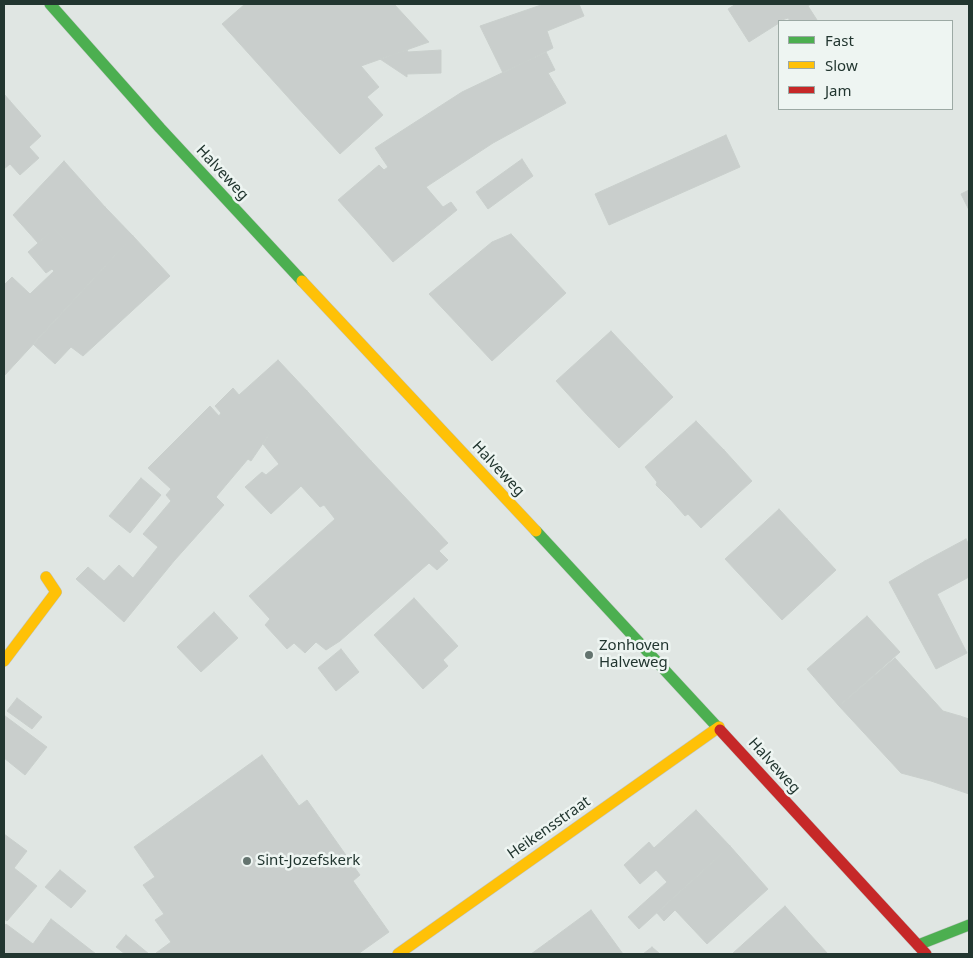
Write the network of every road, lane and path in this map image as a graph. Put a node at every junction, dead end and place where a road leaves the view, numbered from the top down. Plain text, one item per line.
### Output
1 (50, 4) edge
2 (46, 577) dead end
3 (4, 661) edge
4 (718, 728) junction
5 (969, 925) edge
6 (918, 945) junction
7 (398, 954) edge
8 (926, 954) edge

1 - 4 main road, Halveweg
2 - 3 main road
4 - 6 main road, Halveweg
4 - 7 main road, Heikensstraat
5 - 6 main road
6 - 8 main road, Halveweg

